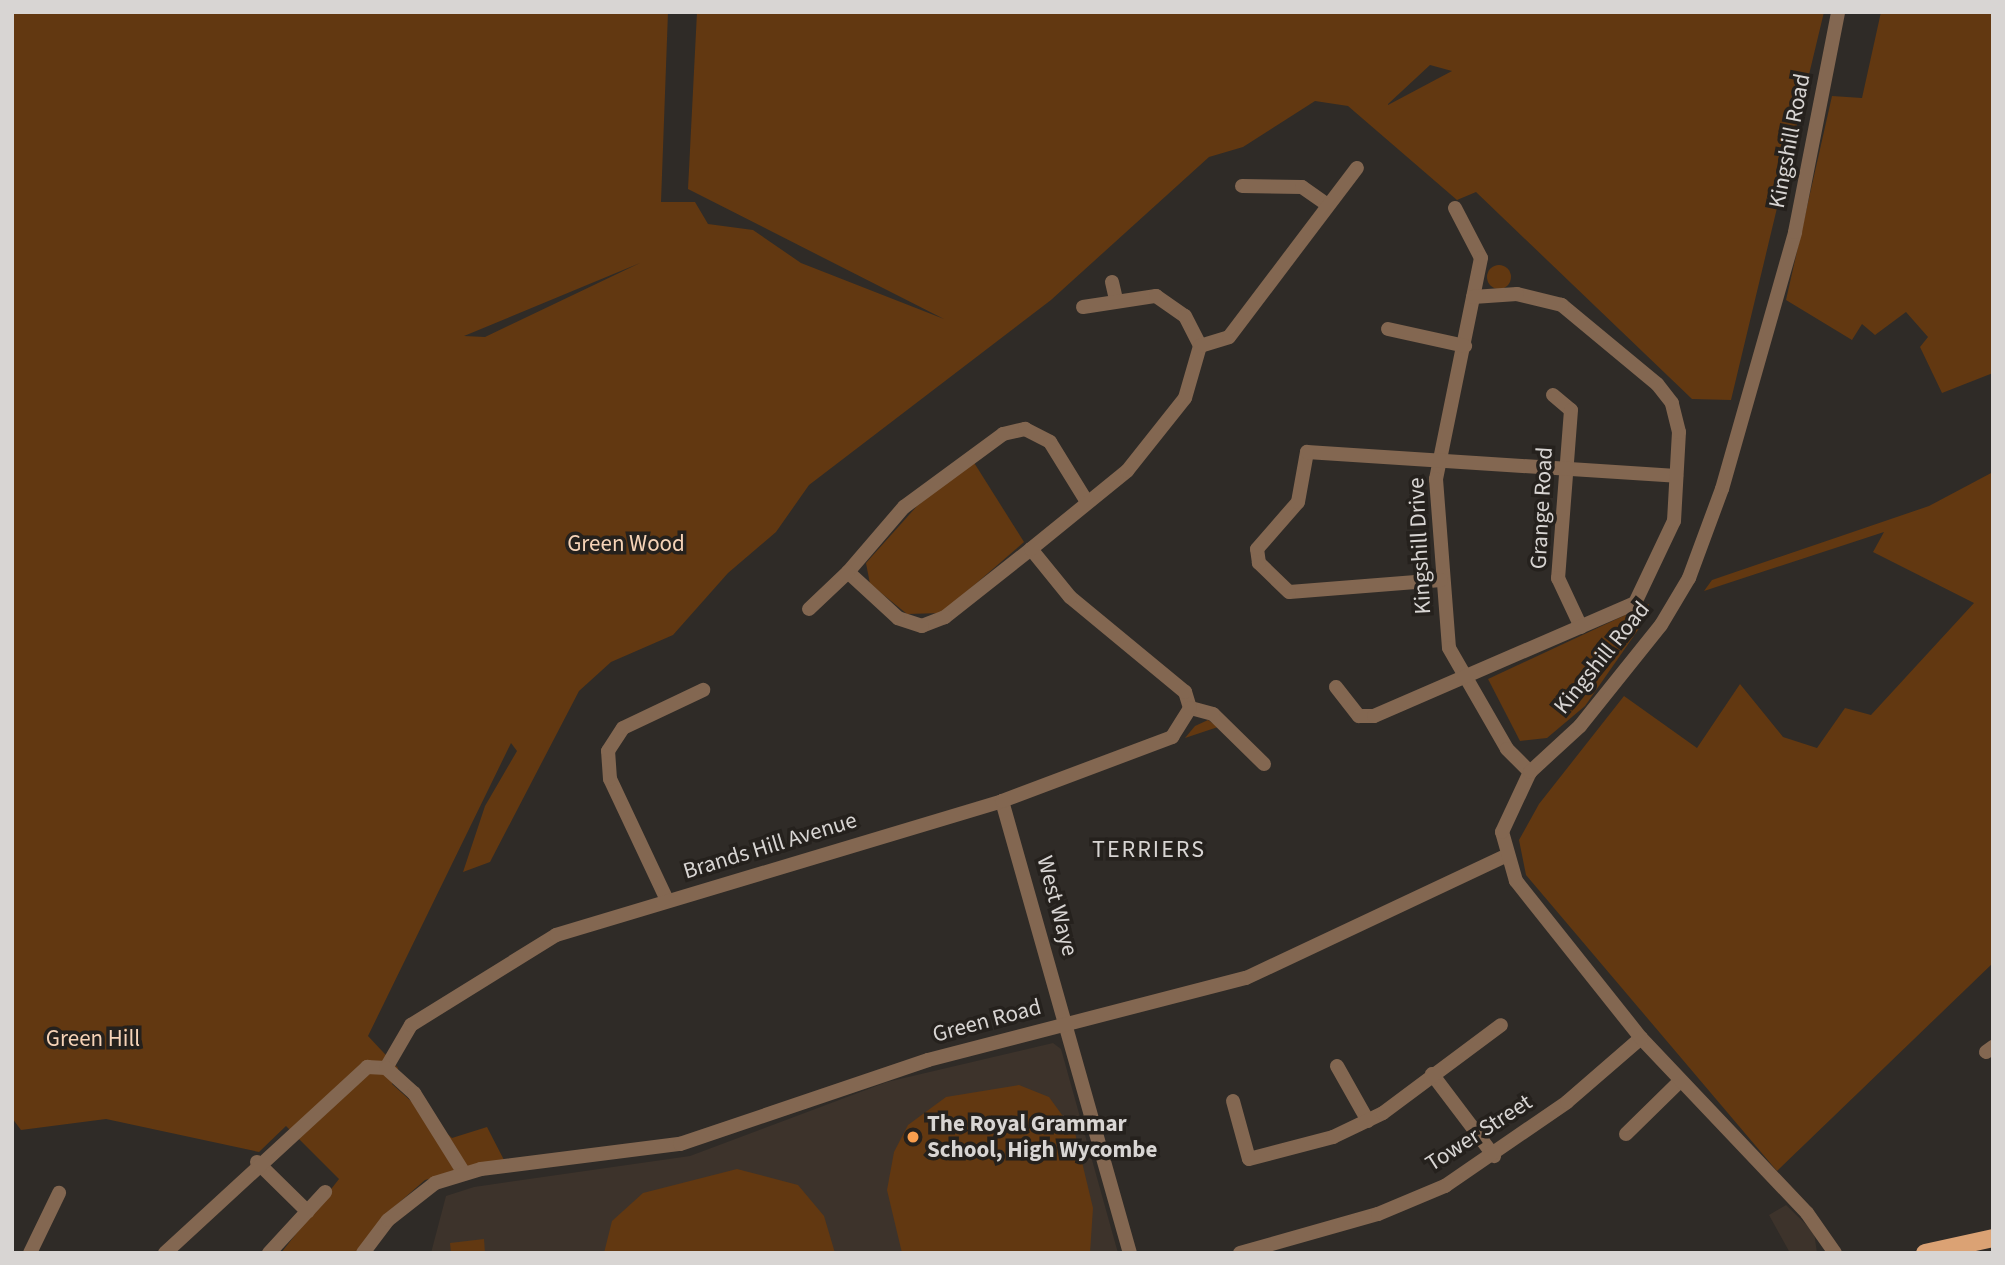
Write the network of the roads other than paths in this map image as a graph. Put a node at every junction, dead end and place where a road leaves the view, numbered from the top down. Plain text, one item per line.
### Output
1 (1838, 12) edge
2 (1357, 168) dead end
3 (1242, 186) dead end
4 (1326, 204) junction
5 (1455, 208) dead end
6 (1112, 282) dead end
7 (1473, 297) junction
8 (1116, 299) junction
9 (1083, 307) dead end
10 (1388, 328) dead end
11 (1200, 346) junction
12 (1465, 346) junction
13 (1553, 395) dead end
14 (1440, 459) junction
15 (1566, 470) junction
16 (1676, 475) junction
17 (1087, 502) junction
18 (1031, 549) junction
19 (848, 572) junction
20 (1441, 580) junction
21 (809, 609) dead end
22 (1581, 627) junction
23 (1464, 677) junction
24 (1336, 687) dead end
25 (703, 690) dead end
26 (1191, 708) junction
27 (1265, 764) dead end
28 (1530, 772) junction
29 (1002, 801) junction
30 (1505, 856) junction
31 (667, 901) junction
32 (1065, 1024) junction
33 (1501, 1025) dead end
34 (1641, 1038) junction
35 (1337, 1066) dead end
36 (386, 1068) junction
37 (1432, 1074) junction
38 (1679, 1082) junction
39 (1233, 1101) dead end
40 (1368, 1121) junction
41 (1626, 1134) dead end
42 (1494, 1156) junction
43 (257, 1162) junction
44 (464, 1173) junction
45 (325, 1192) dead end
46 (59, 1193) dead end
47 (308, 1212) junction
48 (1993, 1238) edge
49 (1964, 1250) edge
50 (30, 1253) edge
51 (165, 1253) edge
52 (269, 1253) edge
53 (363, 1253) edge
54 (1130, 1253) edge
55 (1240, 1253) edge
56 (1835, 1253) edge
57 (1926, 1253) edge

1 - 28 street, Kingshill Road
2 - 4 street
3 - 4 street
4 - 11 street
5 - 7 street, Kingshill Drive
6 - 8 street
7 - 12 street, Kingshill Drive
7 - 16 street
8 - 9 street
8 - 11 street
10 - 12 street
11 - 17 street
12 - 14 street, Kingshill Drive
13 - 15 street, Grange Road
14 - 15 street
14 - 20 street, Kingshill Drive
14 - 20 street
15 - 16 street
15 - 22 street, Grange Road
16 - 22 street
17 - 18 street
17 - 19 street
18 - 19 street
18 - 26 street
19 - 21 street
20 - 23 street, Kingshill Drive
22 - 23 street
23 - 24 street
23 - 28 street, Kingshill Drive
25 - 31 street
26 - 27 street
26 - 29 street, Brands Hill Avenue
28 - 30 street, Kingshill Road
29 - 31 street, Brands Hill Avenue
29 - 32 street, West Waye
30 - 32 street, Green Road
30 - 34 street, Kingshill Road
31 - 36 street, Brands Hill Avenue
32 - 44 street, Green Road
32 - 54 street, West Waye
33 - 37 street
34 - 38 street, Kingshill Road
34 - 42 street, Tower Street
35 - 40 street
36 - 43 street
36 - 44 street
37 - 40 street
37 - 42 street
38 - 41 street
38 - 56 street, Kingshill Road
39 - 40 street
42 - 55 street, Tower Street
43 - 47 street
43 - 51 street
44 - 53 street, Green Road
45 - 47 street
46 - 50 street
47 - 52 street
48 - 49 main road
49 - 57 main road

